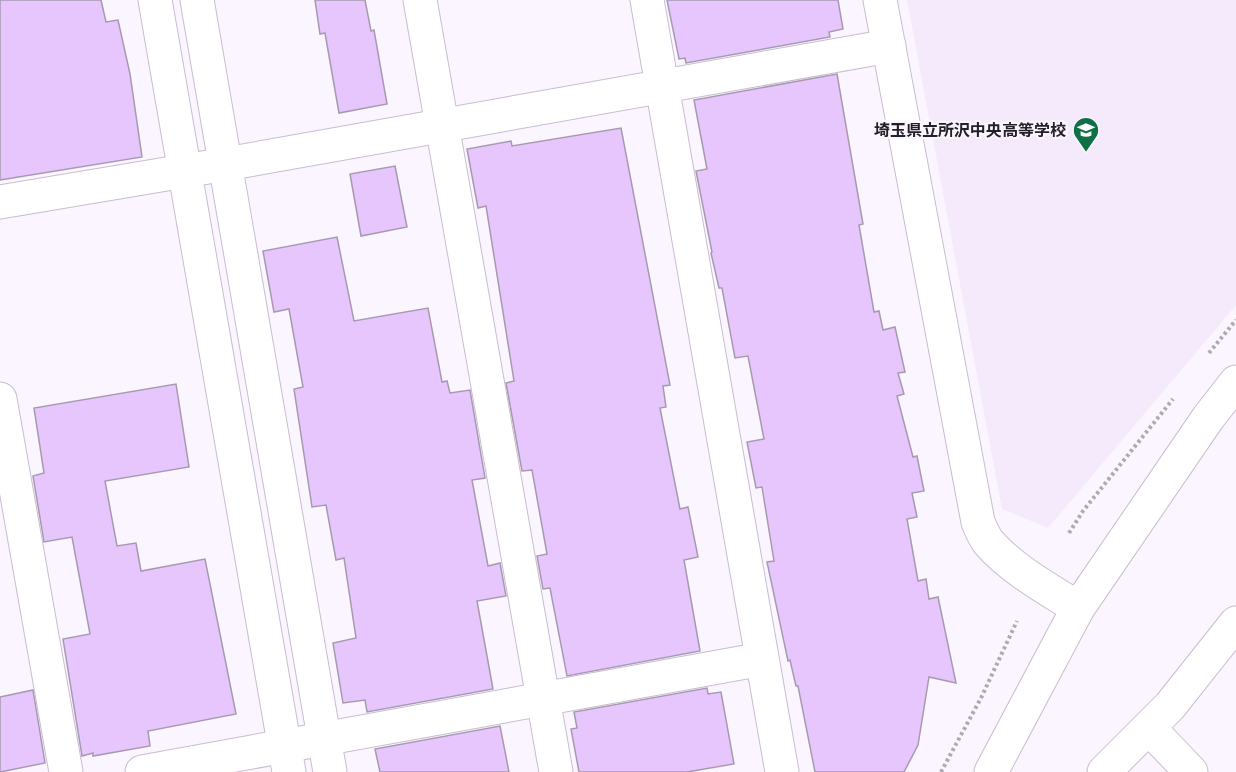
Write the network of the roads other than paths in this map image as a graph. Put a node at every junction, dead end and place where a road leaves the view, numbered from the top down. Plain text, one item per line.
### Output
1 (155, 0) edge
2 (197, 0) edge
3 (420, 0) edge
4 (647, 0) edge
5 (880, 0) edge
6 (889, 46) junction
7 (662, 86) junction
8 (442, 126) junction
9 (226, 164) junction
10 (185, 171) junction
11 (0, 202) edge
12 (1236, 382) edge
13 (0, 399) edge
14 (1078, 608) junction
15 (1236, 623) edge
16 (762, 659) junction
17 (543, 698) junction
18 (1149, 728) junction
19 (324, 738) junction
20 (287, 759) edge
21 (66, 772) edge
22 (142, 772) edge
23 (330, 772) edge
24 (556, 772) edge
25 (782, 772) edge
26 (991, 772) edge
27 (1104, 772) edge
28 (1191, 772) edge

1 - 10 street
2 - 9 street
3 - 8 street
4 - 7 street
5 - 6 street
6 - 7 street
6 - 14 street
7 - 8 street
7 - 16 street
8 - 9 street
8 - 17 street
9 - 10 street
9 - 19 street
10 - 11 street
10 - 20 street
12 - 14 street
13 - 21 street
14 - 26 street
15 - 18 street
16 - 17 street
16 - 25 street
17 - 19 street
17 - 24 street
18 - 27 street
18 - 28 street
19 - 20 street
19 - 23 street
20 - 22 street

